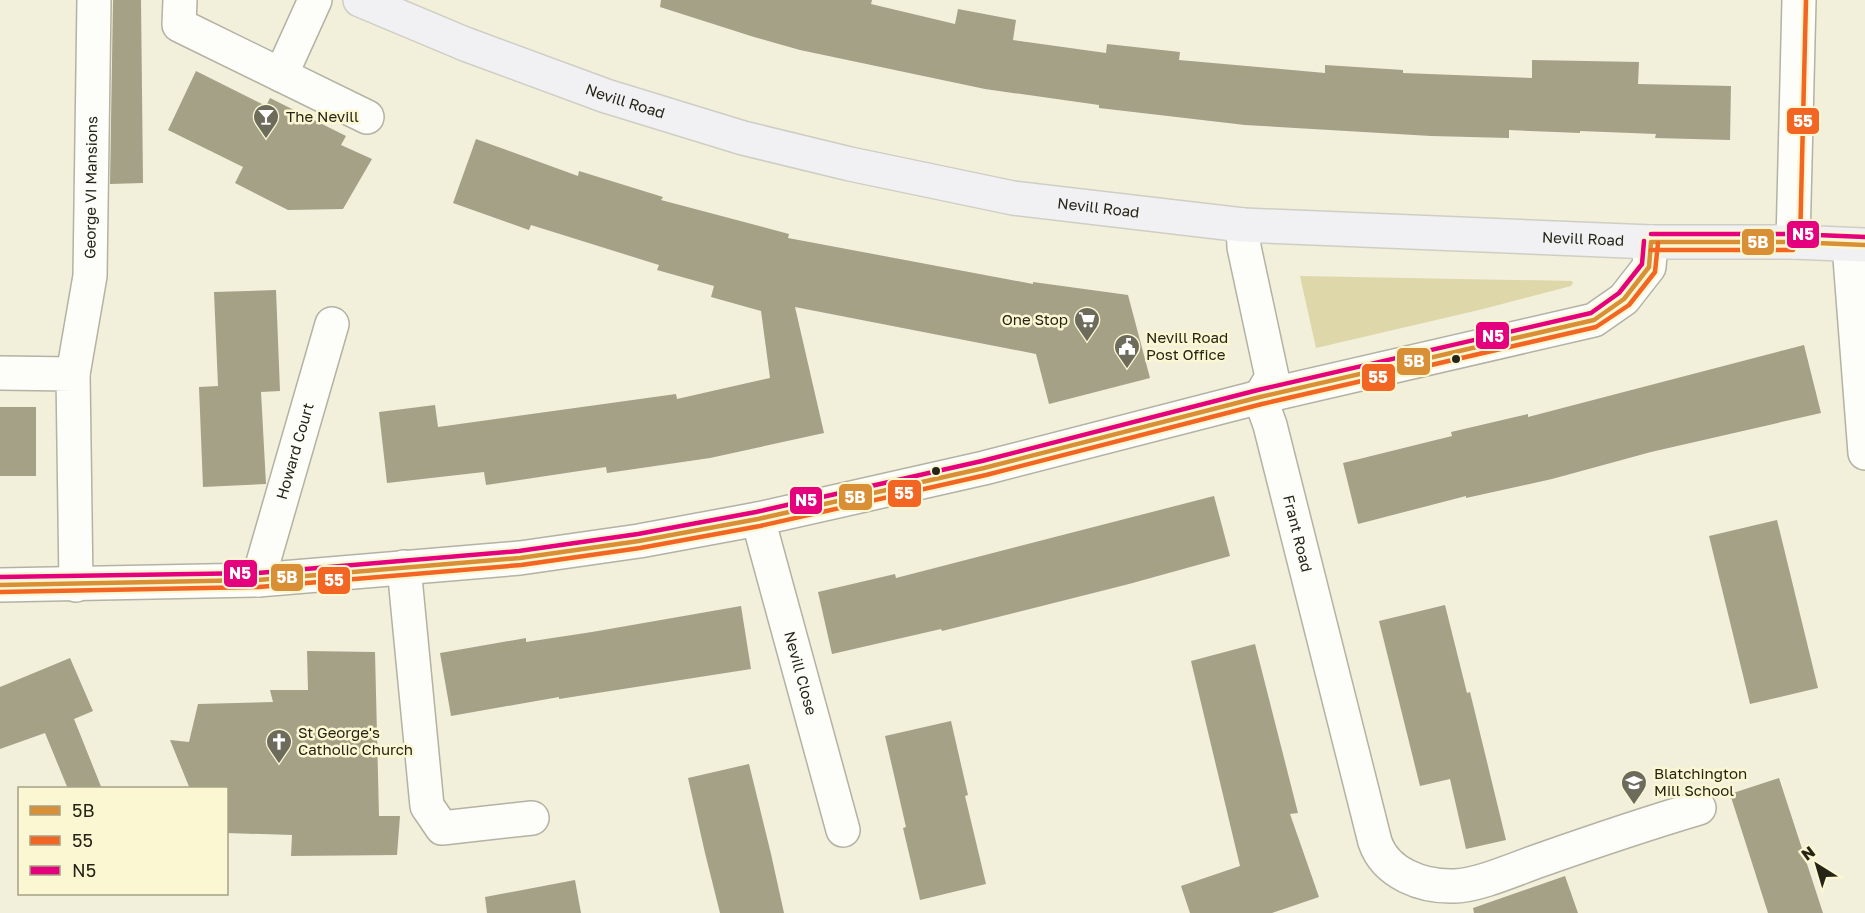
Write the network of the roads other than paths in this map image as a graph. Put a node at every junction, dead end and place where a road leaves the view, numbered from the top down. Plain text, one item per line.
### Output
1 (94, 0) edge
2 (180, 0) edge
3 (315, 0) edge
4 (360, 0) edge
5 (1799, 0) edge
6 (281, 75) junction
7 (367, 117) dead end
8 (1243, 225) junction
9 (1651, 242) junction
10 (1793, 242) junction
11 (1857, 245) edge
12 (332, 324) dead end
13 (0, 373) edge
14 (73, 374) junction
15 (1260, 397) junction
16 (1865, 453) edge
17 (758, 519) junction
18 (404, 567) junction
19 (258, 580) junction
20 (0, 585) edge
21 (76, 585) junction
22 (1700, 807) dead end
23 (532, 818) dead end
24 (843, 830) dead end

1 - 14 street, George VI Mansions
2 - 6 street
3 - 6 street
4 - 8 main road, Nevill Road
5 - 10 street
6 - 7 street
8 - 9 main road, Nevill Road
8 - 15 street
9 - 10 main road, Nevill Road
9 - 15 street
10 - 11 main road, Nevill Road
11 - 16 street
12 - 19 street, Howard Court
13 - 14 street
14 - 21 street, George VI Mansions
15 - 17 street
15 - 22 street, Frant Road
17 - 18 street
17 - 24 street, Nevill Close
18 - 19 street
18 - 23 street
19 - 21 street
20 - 21 street

